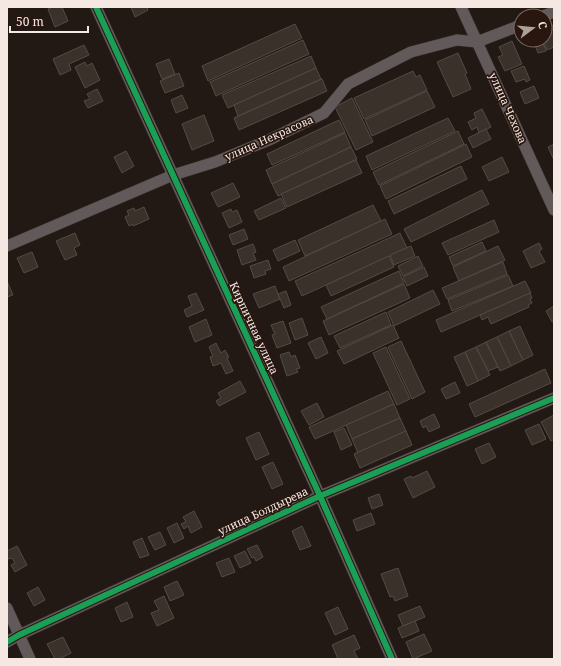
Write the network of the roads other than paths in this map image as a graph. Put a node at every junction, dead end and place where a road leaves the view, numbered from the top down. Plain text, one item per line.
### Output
1 (96, 7) edge
2 (461, 7) edge
3 (513, 28) edge
4 (477, 42) junction
5 (173, 175) junction
6 (554, 210) edge
7 (7, 246) edge
8 (554, 398) edge
9 (320, 496) junction
10 (7, 608) edge
11 (19, 635) junction
12 (7, 642) edge
13 (30, 659) edge
14 (392, 659) edge

1 - 5 street, Кирпичная улица
2 - 4 street, улица Чехова
3 - 4 street, улица Некрасова
4 - 5 street, улица Некрасова
4 - 6 street, улица Чехова
5 - 7 street, улица Некрасова
5 - 9 street, Кирпичная улица
8 - 9 street, улица Болдырева
9 - 11 street, улица Болдырева
9 - 14 street, Кирпичная улица
10 - 11 street
11 - 12 street, улица Болдырева
11 - 13 street

